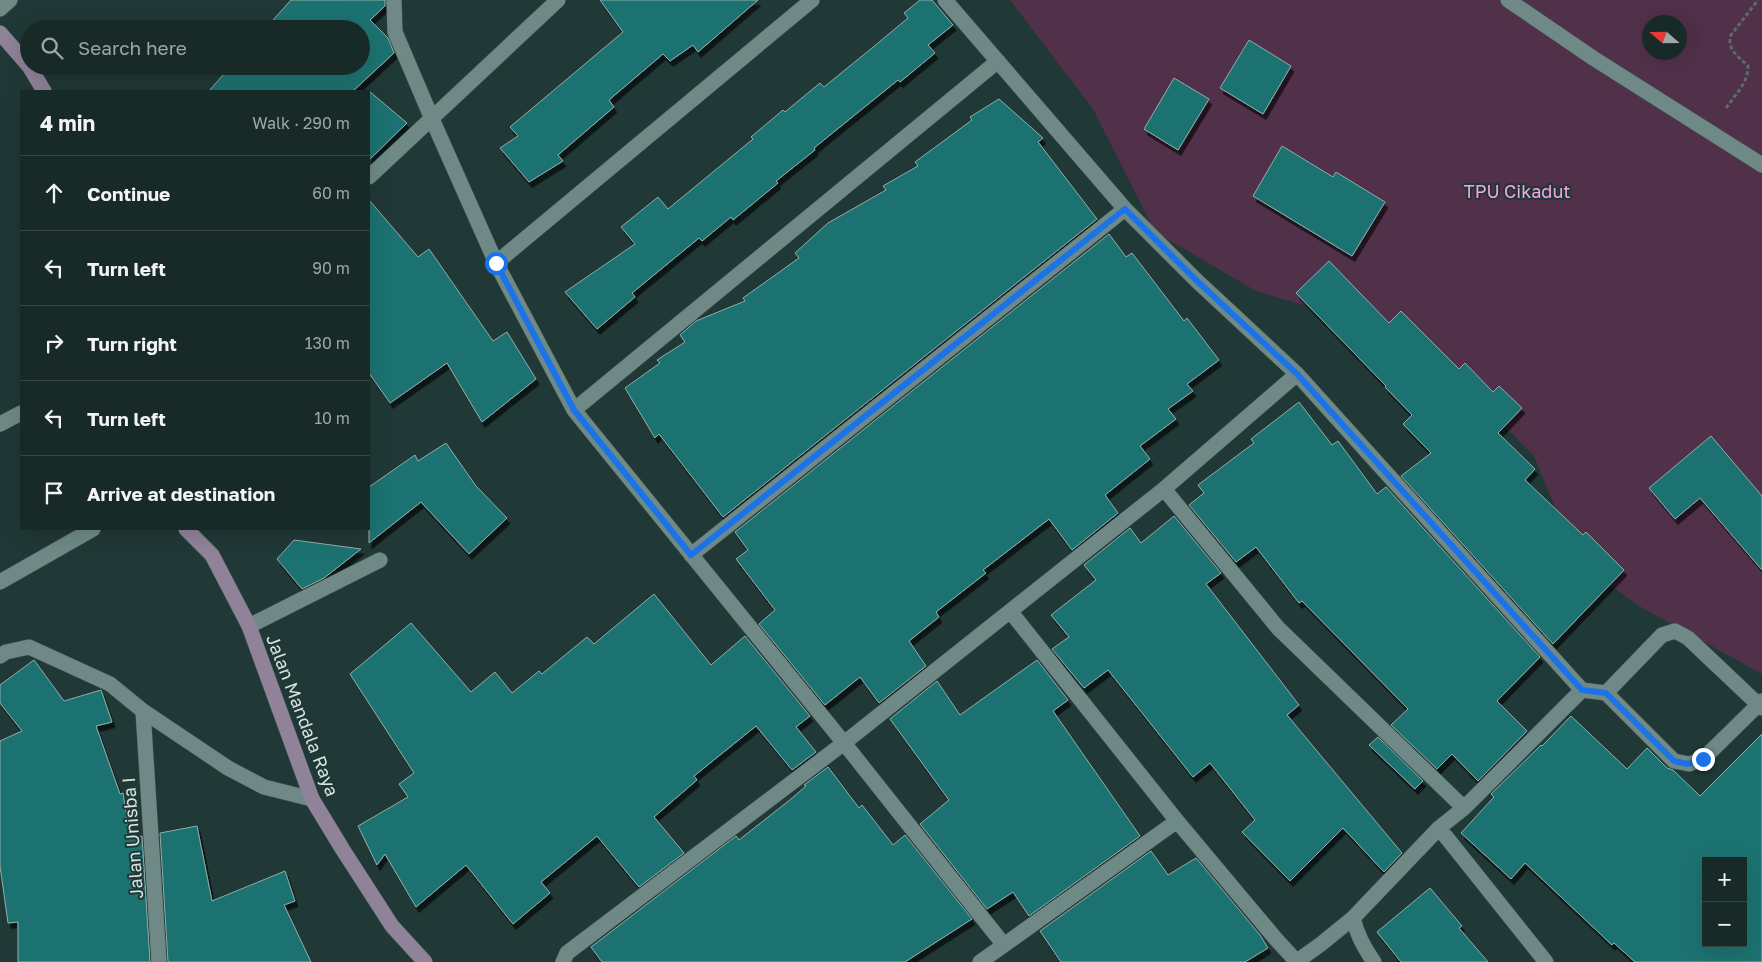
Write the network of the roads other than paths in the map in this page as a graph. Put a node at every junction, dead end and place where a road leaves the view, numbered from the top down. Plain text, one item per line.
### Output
1 (10, 0) edge
2 (394, 0) edge
3 (558, 0) edge
4 (812, 0) edge
5 (944, 0) edge
6 (1508, 0) edge
7 (0, 9) edge
8 (0, 33) edge
9 (20, 56) edge
10 (998, 61) junction
11 (34, 75) edge
12 (43, 90) edge
13 (432, 119) junction
14 (1762, 165) edge
15 (370, 176) edge
16 (1125, 209) junction
17 (496, 263) junction
18 (1297, 374) junction
19 (574, 410) junction
20 (20, 414) edge
21 (0, 424) edge
22 (1164, 489) junction
23 (91, 530) edge
24 (187, 530) edge
25 (691, 555) junction
26 (380, 560) dead end
27 (0, 582) edge
28 (1010, 611) junction
29 (249, 626) junction
30 (0, 656) edge
31 (1582, 690) junction
32 (1606, 693) junction
33 (1761, 705) edge
34 (143, 711) junction
35 (844, 743) junction
36 (312, 799) junction
37 (1464, 808) junction
38 (1177, 821) junction
39 (1440, 828) junction
40 (1353, 918) junction
41 (1004, 945) junction
42 (159, 962) edge
43 (425, 962) edge
44 (563, 962) edge
45 (980, 962) edge
46 (1297, 962) edge
47 (1374, 962) edge
48 (1546, 962) edge

1 - 7 street
2 - 13 street
3 - 13 street
4 - 17 street
5 - 10 street
6 - 14 street
8 - 9 street
10 - 16 street
10 - 19 street
11 - 12 street
13 - 15 street
13 - 17 street
16 - 18 street
16 - 25 street
17 - 19 street
18 - 22 street
18 - 31 street
19 - 25 street
20 - 21 street
22 - 28 street
22 - 37 street
23 - 27 street
24 - 29 street, Jalan Mandala Raya
25 - 35 street
26 - 29 street
28 - 35 street
28 - 38 street
29 - 36 street, Jalan Mandala Raya
30 - 34 street
31 - 32 street
31 - 37 street
32 - 33 street
32 - 33 street
34 - 36 street
34 - 42 street, Jalan Unisba I
35 - 41 street
35 - 44 street
36 - 43 street, Jalan Mandala Raya
37 - 39 street
38 - 41 street
38 - 46 street
39 - 40 street
39 - 48 street
40 - 46 street
40 - 47 street
41 - 45 street

